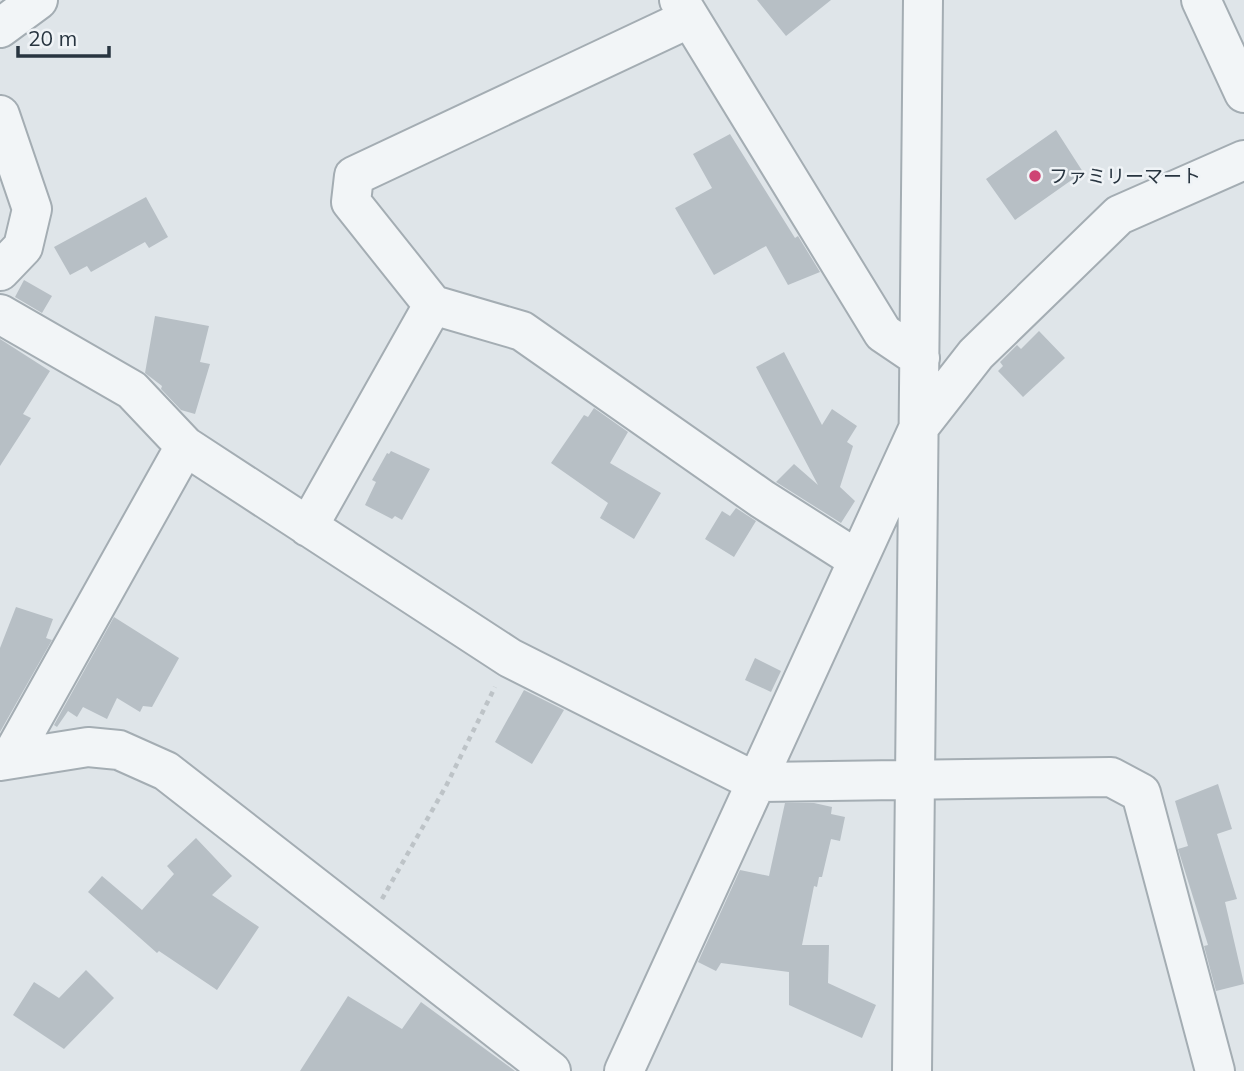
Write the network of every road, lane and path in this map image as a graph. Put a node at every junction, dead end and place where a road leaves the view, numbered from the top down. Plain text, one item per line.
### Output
1 (38, 0) edge
2 (922, 0) edge
3 (1201, 0) edge
4 (685, 9) edge
5 (0, 28) edge
6 (1244, 93) edge
7 (0, 115) edge
8 (1244, 160) edge
9 (0, 271) edge
10 (433, 304) junction
11 (0, 314) edge
12 (920, 358) junction
13 (919, 427) junction
14 (185, 446) junction
15 (308, 527) junction
16 (858, 560) junction
17 (510, 658) junction
18 (5, 760) edge
19 (917, 778) junction
20 (756, 782) junction
21 (366, 927) junction
22 (551, 1071) edge
23 (624, 1071) edge
24 (912, 1071) edge
25 (1215, 1071) edge

1 - 5 street
2 - 12 street
3 - 6 street
4 - 10 street
4 - 12 street
7 - 9 street
8 - 13 street
10 - 15 street
10 - 16 street
11 - 14 street
12 - 13 street
13 - 16 street
13 - 19 street
14 - 15 street
14 - 18 street
15 - 17 street
16 - 20 street
17 - 20 street
17 - 21 path
18 - 21 street
19 - 20 street
19 - 24 street
19 - 25 street
20 - 23 street
21 - 22 street

